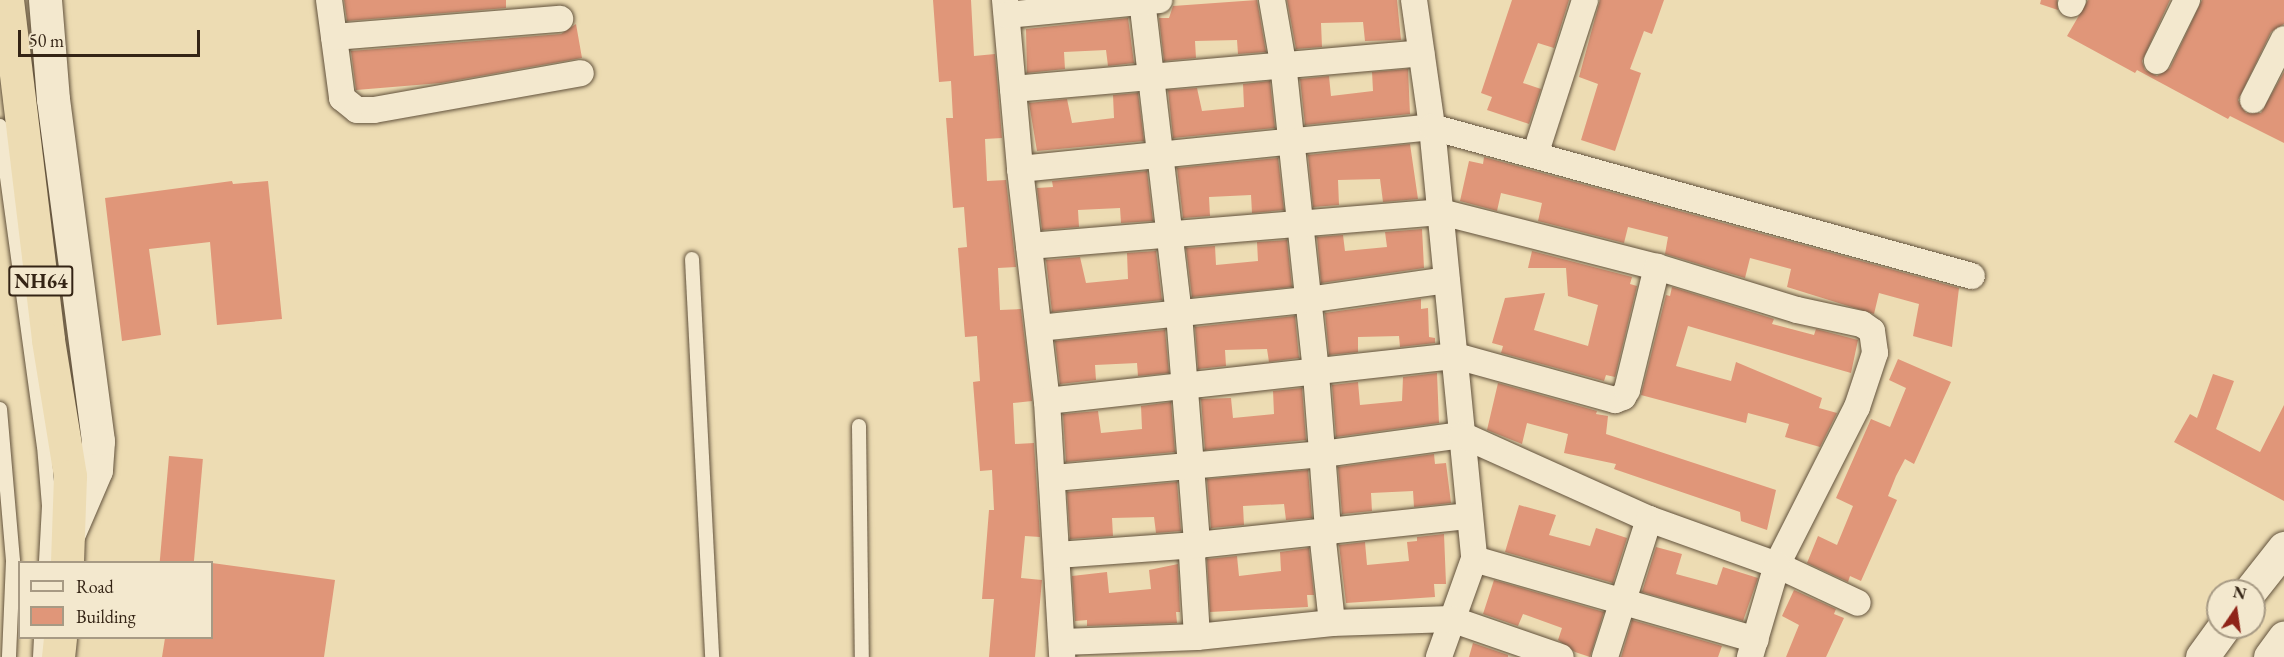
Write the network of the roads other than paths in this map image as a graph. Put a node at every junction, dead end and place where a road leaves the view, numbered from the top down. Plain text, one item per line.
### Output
1 (7, 0) edge
2 (45, 0) edge
3 (329, 0) edge
4 (1272, 0) edge
5 (1414, 0) edge
6 (1585, 0) edge
7 (2187, 0) edge
8 (1148, 1) edge
9 (1006, 7) edge
10 (560, 19) dead end
11 (334, 37) junction
12 (2284, 39) edge
13 (1421, 53) junction
14 (2157, 61) dead end
15 (1283, 63) junction
16 (581, 73) dead end
17 (1150, 75) junction
18 (1013, 88) junction
19 (2253, 100) dead end
20 (0, 126) edge
21 (1432, 127) junction
22 (1289, 144) junction
23 (1535, 155) junction
24 (1161, 156) junction
25 (1020, 169) junction
26 (1441, 212) junction
27 (1298, 224) junction
28 (1170, 234) junction
29 (1029, 246) junction
30 (692, 259) dead end
31 (1657, 267) junction
32 (1972, 276) dead end
33 (1447, 280) junction
34 (1307, 300) junction
35 (1179, 314) junction
36 (1039, 328) junction
37 (1456, 356) junction
38 (1316, 374) junction
39 (1182, 388) junction
40 (1047, 401) junction
41 (0, 409) edge
42 (859, 426) dead end
43 (1462, 435) junction
44 (1323, 453) junction
45 (1191, 467) junction
46 (1054, 478) junction
47 (1469, 516) junction
48 (1649, 519) junction
49 (1328, 531) junction
50 (1197, 545) junction
51 (2284, 548) edge
52 (67, 549) edge
53 (1057, 555) junction
54 (1474, 559) junction
55 (46, 561) edge
56 (1777, 565) junction
57 (2259, 579) edge
58 (1858, 603) dead end
59 (1623, 604) junction
60 (1451, 619) junction
61 (1332, 623) junction
62 (1197, 637) junction
63 (2284, 638) edge
64 (41, 639) edge
65 (60, 639) edge
66 (2215, 639) edge
67 (1753, 648) edge
68 (1062, 650) edge
69 (9, 657) edge
70 (40, 657) edge
71 (58, 657) edge
72 (712, 657) edge
73 (862, 657) edge
74 (1439, 657) edge
75 (1561, 657) edge
76 (1605, 657) edge
77 (2202, 657) edge
78 (2270, 657) edge

1 - 52 highway, NH64
2 - 52 street
3 - 11 street
4 - 15 street
5 - 13 street
6 - 23 street
7 - 14 street
8 - 9 street
8 - 17 street
9 - 18 street
10 - 11 street
11 - 16 street
12 - 19 street
13 - 15 street
13 - 21 street
15 - 17 street
15 - 22 street
17 - 18 street
17 - 24 street
18 - 25 street
20 - 55 lane
21 - 22 street
21 - 23 street
21 - 26 street
22 - 24 street
22 - 27 street
23 - 32 street
24 - 25 street
24 - 28 street
25 - 29 street
26 - 27 street
26 - 31 street
26 - 33 street
27 - 28 street
27 - 34 street
28 - 29 street
28 - 35 street
29 - 36 street
30 - 72 lane
31 - 37 street
31 - 56 street
33 - 34 street
33 - 37 street
34 - 35 street
34 - 38 street
35 - 36 street
35 - 39 street
36 - 40 street
37 - 38 street
37 - 43 street
38 - 39 street
38 - 44 street
39 - 40 street
39 - 45 street
40 - 46 street
41 - 69 lane
42 - 73 lane
43 - 44 street
43 - 47 street
43 - 48 street
44 - 45 street
44 - 49 street
45 - 46 street
45 - 50 street
46 - 53 street
47 - 49 street
47 - 54 street
48 - 56 street
48 - 59 street
49 - 50 street
49 - 61 street
50 - 53 street
50 - 62 street
51 - 57 street
53 - 68 street
54 - 59 street
54 - 60 street
56 - 58 street
56 - 67 street
59 - 67 street
59 - 76 street
60 - 61 street
60 - 74 street
60 - 75 street
61 - 62 street
62 - 68 street
63 - 78 street
64 - 70 lane
65 - 71 highway
66 - 77 street

